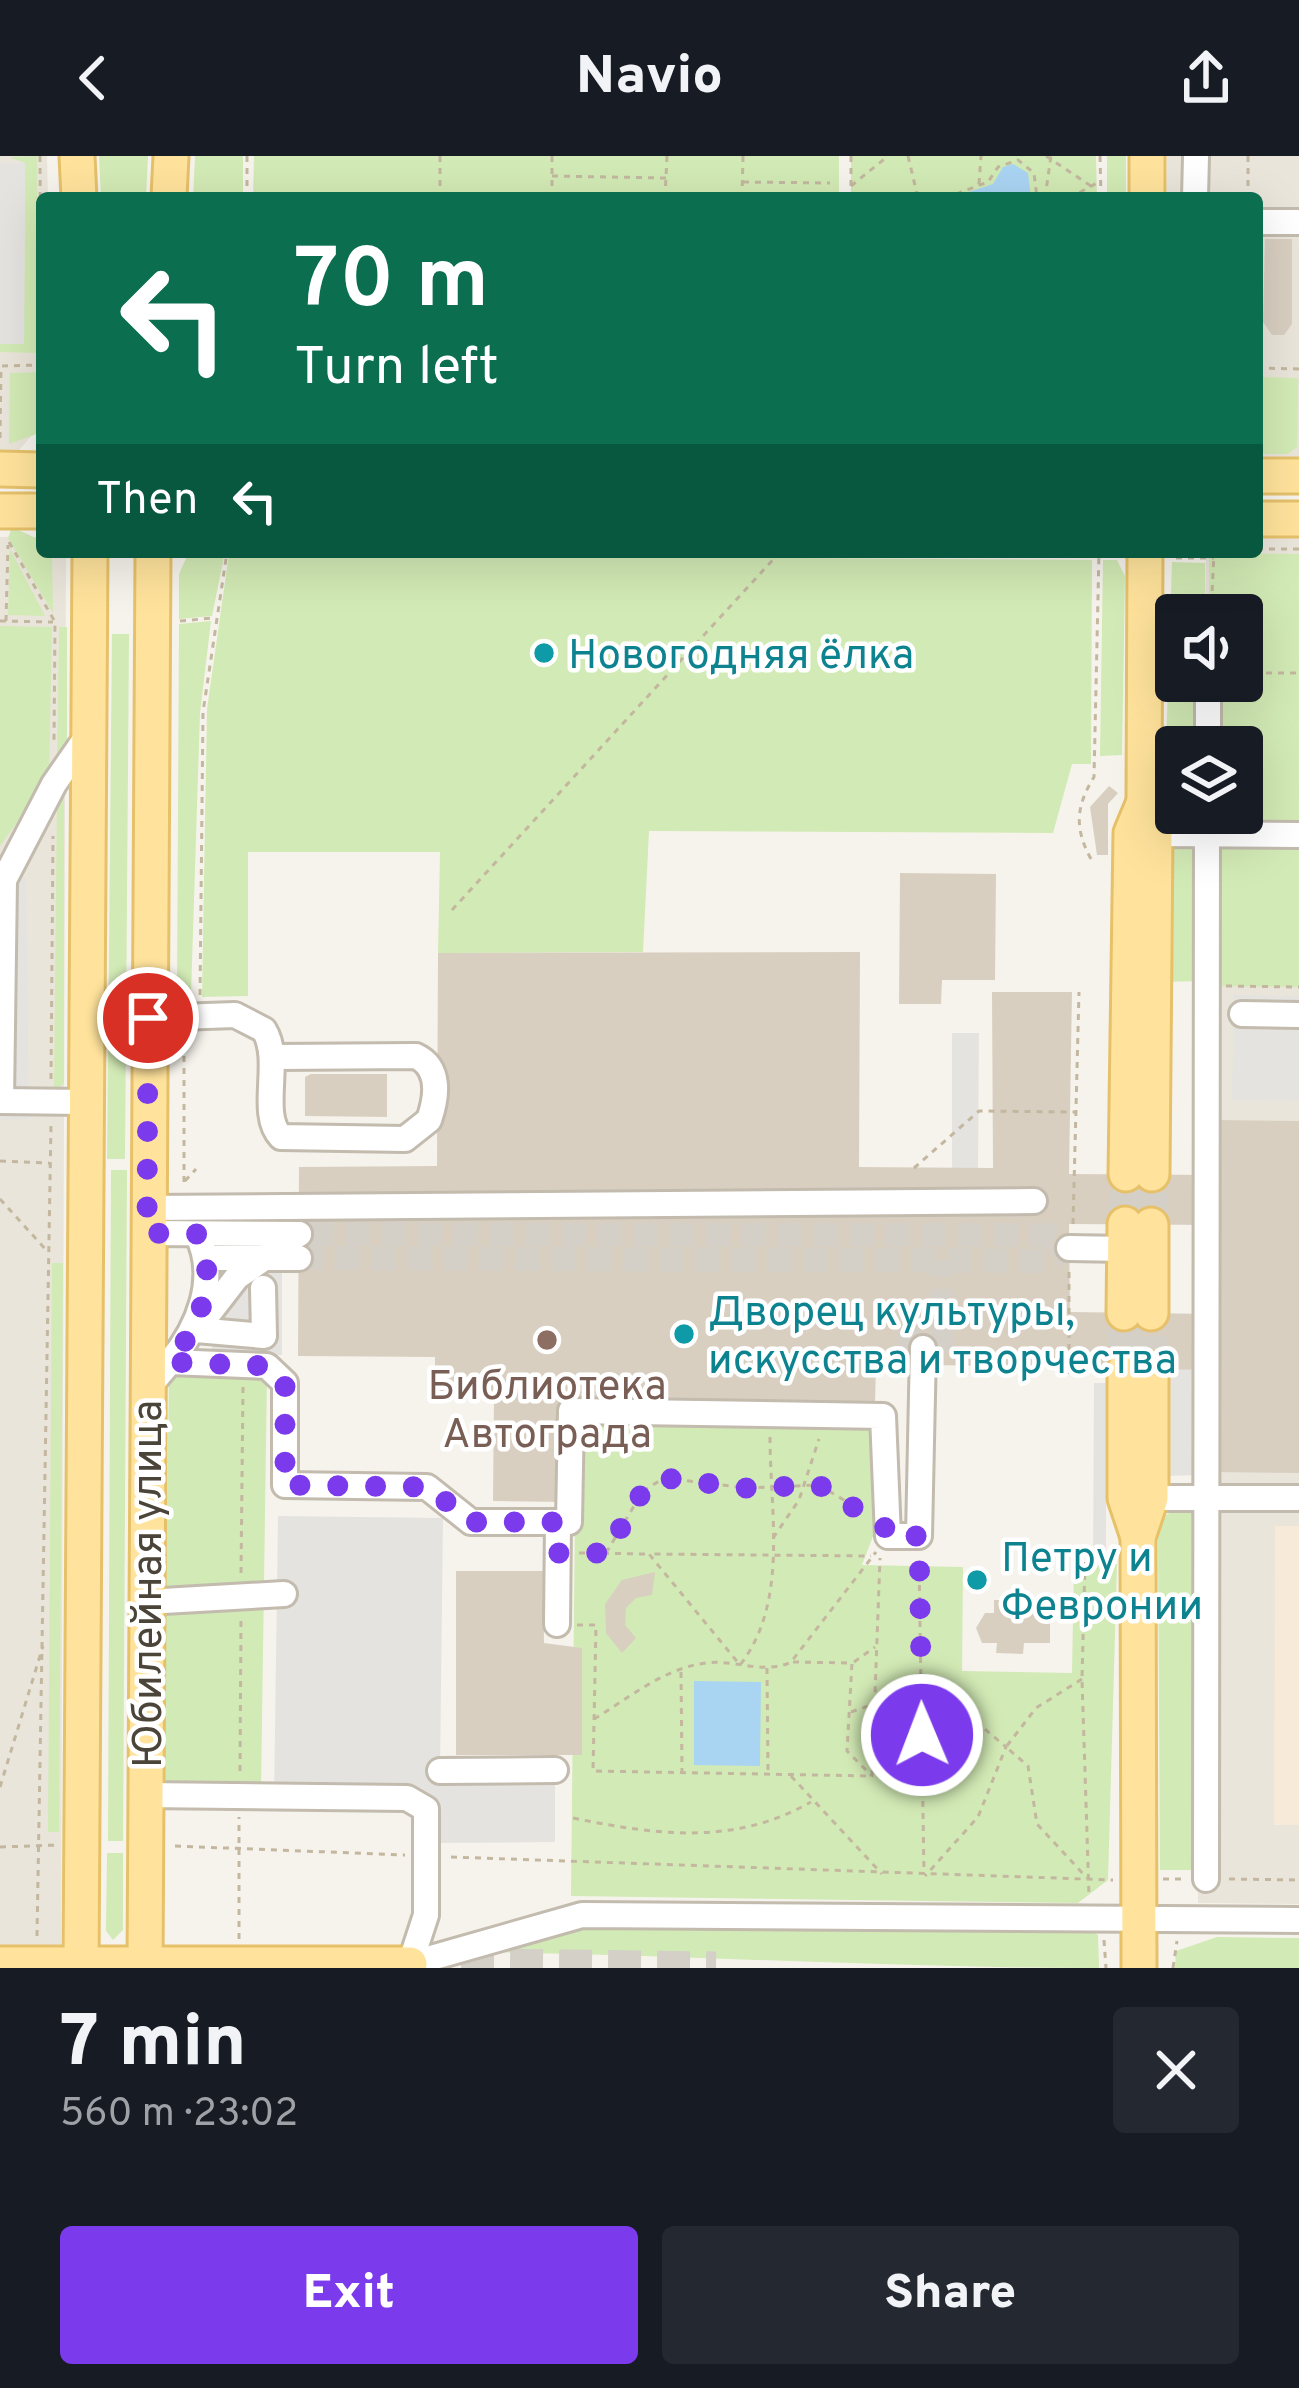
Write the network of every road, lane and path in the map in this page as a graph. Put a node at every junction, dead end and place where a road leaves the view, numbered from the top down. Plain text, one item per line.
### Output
1 (40, 156) edge
2 (172, 156) edge
3 (247, 156) edge
4 (440, 156) edge
5 (552, 156) edge
6 (667, 156) edge
7 (743, 156) edge
8 (851, 156) edge
9 (888, 156) edge
10 (908, 156) edge
11 (981, 156) edge
12 (1100, 156) edge
13 (1147, 156) edge
14 (1196, 156) edge
15 (1249, 156) edge
16 (1049, 157) edge
17 (552, 176) junction
18 (666, 178) junction
19 (1100, 181) junction
20 (742, 182) junction
21 (830, 183) dead end
22 (979, 185) junction
23 (851, 186) junction
24 (1091, 186) junction
25 (1037, 188) junction
26 (1046, 188) junction
27 (40, 192) edge
28 (169, 192) edge
29 (247, 192) edge
30 (440, 192) edge
31 (552, 192) edge
32 (665, 192) edge
33 (742, 192) edge
34 (851, 192) edge
35 (917, 192) edge
36 (961, 192) edge
37 (1037, 192) edge
38 (1046, 192) edge
39 (1080, 192) edge
40 (1101, 192) edge
41 (1147, 192) edge
42 (1195, 192) edge
43 (1248, 192) edge
44 (1263, 222) edge
45 (1299, 222) edge
46 (36, 365) edge
47 (0, 366) edge
48 (1263, 368) edge
49 (1299, 369) edge
50 (0, 438) edge
51 (0, 469) edge
52 (36, 470) edge
53 (1263, 476) edge
54 (1299, 476) edge
55 (36, 513) edge
56 (1263, 519) edge
57 (1299, 519) edge
58 (4, 526) edge
59 (0, 537) edge
60 (1263, 549) edge
61 (1299, 549) edge
62 (90, 558) edge
63 (154, 558) edge
64 (226, 558) edge
65 (775, 558) edge
66 (1099, 558) edge
67 (1160, 558) edge
68 (1214, 558) edge
69 (1212, 594) edge
70 (214, 617) junction
71 (2, 619) edge
72 (55, 622) junction
73 (175, 622) dead end
74 (1263, 673) edge
75 (1299, 674) edge
76 (88, 735) junction
77 (54, 784) junction
78 (1150, 818) junction
79 (1155, 818) edge
80 (53, 830) dead end
81 (1263, 830) edge
82 (1208, 834) edge
83 (1299, 835) edge
84 (1091, 859) dead end
85 (452, 910) dead end
86 (2, 944) edge
87 (1218, 986) junction
88 (1299, 987) edge
89 (1079, 992) dead end
90 (1242, 1014) dead end
91 (1299, 1015) edge
92 (199, 1016) junction
93 (148, 1018) junction
94 (275, 1057) junction
95 (0, 1101) edge
96 (51, 1101) junction
97 (86, 1102) junction
98 (1077, 1112) junction
99 (0, 1161) edge
100 (51, 1163) junction
101 (914, 1168) dead end
102 (1139, 1174) tunnel mouth
103 (188, 1194) junction
104 (0, 1198) edge
105 (1034, 1202) dead end
106 (147, 1220) junction
107 (1134, 1233) joint
108 (197, 1234) junction
109 (1069, 1248) junction
110 (50, 1255) junction
111 (209, 1258) junction
112 (271, 1258) junction
113 (298, 1258) tunnel mouth
114 (263, 1288) dead end
115 (1138, 1313) tunnel mouth
116 (196, 1330) junction
117 (923, 1348) dead end
118 (170, 1362) junction
119 (1070, 1374) dead end
120 (146, 1390) junction
121 (770, 1414) junction
122 (827, 1415) junction
123 (803, 1484) junction
124 (770, 1487) junction
125 (1150, 1498) junction
126 (1206, 1498) junction
127 (1299, 1498) edge
128 (558, 1522) junction
129 (887, 1529) junction
130 (919, 1536) junction
131 (1138, 1537) junction
132 (770, 1540) junction
133 (558, 1553) junction
134 (606, 1553) junction
135 (649, 1554) junction
136 (873, 1556) junction
137 (770, 1557) junction
138 (1085, 1562) dead end
139 (284, 1594) dead end
140 (146, 1601) junction
141 (557, 1624) joint
142 (46, 1639) junction
143 (877, 1646) junction
144 (791, 1662) junction
145 (852, 1663) junction
146 (740, 1665) junction
147 (767, 1666) junction
148 (681, 1670) junction
149 (1082, 1679) junction
150 (921, 1688) junction
151 (874, 1704) junction
152 (850, 1713) junction
153 (594, 1719) junction
154 (1006, 1747) junction
155 (555, 1770) dead end
156 (440, 1771) dead end
157 (682, 1772) junction
158 (768, 1774) junction
159 (790, 1774) junction
160 (872, 1776) junction
161 (0, 1787) edge
162 (145, 1795) junction
163 (811, 1802) junction
164 (573, 1818) dead end
165 (168, 1846) dead end
166 (239, 1847) junction
167 (426, 1856) junction
168 (883, 1875) junction
169 (924, 1877) junction
170 (1159, 1879) dead end
171 (1206, 1879) junction
172 (1088, 1880) junction
173 (1116, 1880) dead end
174 (1299, 1880) edge
175 (1089, 1903) dead end
176 (1299, 1920) edge
177 (239, 1944) dead end
178 (1139, 1947) edge
179 (0, 1964) edge
180 (36, 1964) junction
181 (410, 1964) junction
182 (81, 1966) edge
183 (145, 1966) edge
184 (1106, 1968) edge
185 (1173, 1968) edge

1 - 27 path
2 - 28 main road
3 - 29 path
4 - 30 path
5 - 17 path
6 - 18 path
7 - 20 path
8 - 23 path
9 - 23 path
10 - 35 path
11 - 22 path
12 - 19 path
13 - 41 main road
14 - 42 street
15 - 43 path
16 - 24 path
16 - 26 path
17 - 18 path
17 - 31 path
18 - 32 path
19 - 24 path
19 - 40 path
20 - 21 path
20 - 33 path
22 - 25 path
22 - 36 path
23 - 34 path
24 - 39 path
25 - 26 path
25 - 37 path
26 - 38 path
44 - 45 street
46 - 47 path
47 - 50 path
48 - 49 path
51 - 52 main road
53 - 54 main road
55 - 58 main road
56 - 57 main road
58 - 59 path
58 - 71 path
58 - 72 path
60 - 61 path
62 - 76 main road, Юбилейная улица
63 - 93 main road, Юбилейная улица
64 - 70 path
65 - 85 path
66 - 84 path
67 - 78 main road
68 - 69 path
70 - 73 path
70 - 92 path
71 - 72 path
72 - 77 path
74 - 75 path
76 - 77 street
76 - 97 main road, Юбилейная улица
77 - 86 street
78 - 79 street
78 - 102 main road
80 - 96 path
81 - 83 street
82 - 87 street
86 - 95 street
87 - 88 path
87 - 126 street
89 - 98 path
90 - 91 street
92 - 93 street
92 - 94 street
92 - 103 path
93 - 106 main road, Юбилейная улица
94 - 94 street
95 - 96 street
96 - 97 street
96 - 100 path
97 - 182 main road, Юбилейная улица
98 - 101 path
98 - 109 path
99 - 100 path
100 - 110 path
103 - 105 street
103 - 106 street
104 - 110 path
106 - 108 street
106 - 120 main road, Юбилейная улица
107 - 109 street
107 - 115 main road
108 - 111 street
108 - 112 street
109 - 119 path
110 - 142 path
111 - 112 street
111 - 116 street
112 - 113 street
112 - 116 street
114 - 116 street
116 - 118 street
117 - 130 street
118 - 120 street
118 - 128 street
120 - 140 main road, Юбилейная улица
121 - 122 street
121 - 124 path
121 - 128 street
122 - 123 path
122 - 129 street
123 - 124 path
123 - 129 path
123 - 132 path
124 - 132 path
124 - 134 path
125 - 126 street
125 - 131 main road
125 - 131 main road
126 - 127 street
126 - 171 street
128 - 133 street
129 - 130 street
130 - 150 path
131 - 178 main road
132 - 137 path
133 - 134 path
133 - 141 street
134 - 135 path
135 - 137 path
135 - 146 path
136 - 137 path
136 - 143 path
136 - 144 path
137 - 146 path
138 - 149 path
139 - 140 street
140 - 162 main road, Юбилейная улица
141 - 153 path
142 - 161 path
142 - 180 path
143 - 145 path
143 - 151 path
144 - 145 path
144 - 147 path
145 - 152 path
146 - 147 path
146 - 148 path
147 - 158 path
148 - 153 path
148 - 157 path
149 - 154 path
149 - 172 path
150 - 154 path
150 - 169 path
151 - 152 path
151 - 160 path
152 - 160 path
153 - 157 path
154 - 169 path
154 - 172 path
155 - 156 street
157 - 158 path
158 - 159 path
159 - 160 path
159 - 163 path
162 - 167 street
162 - 183 main road, Юбилейная улица
163 - 164 path
163 - 168 path
165 - 166 path
166 - 167 path
166 - 177 path
167 - 168 path
167 - 181 street
168 - 169 path
169 - 172 path
170 - 171 path
171 - 174 path
172 - 173 path
172 - 175 path
176 - 178 street
178 - 181 street
178 - 184 path
178 - 185 path
179 - 180 main road
180 - 182 main road
181 - 183 main road
182 - 183 main road

